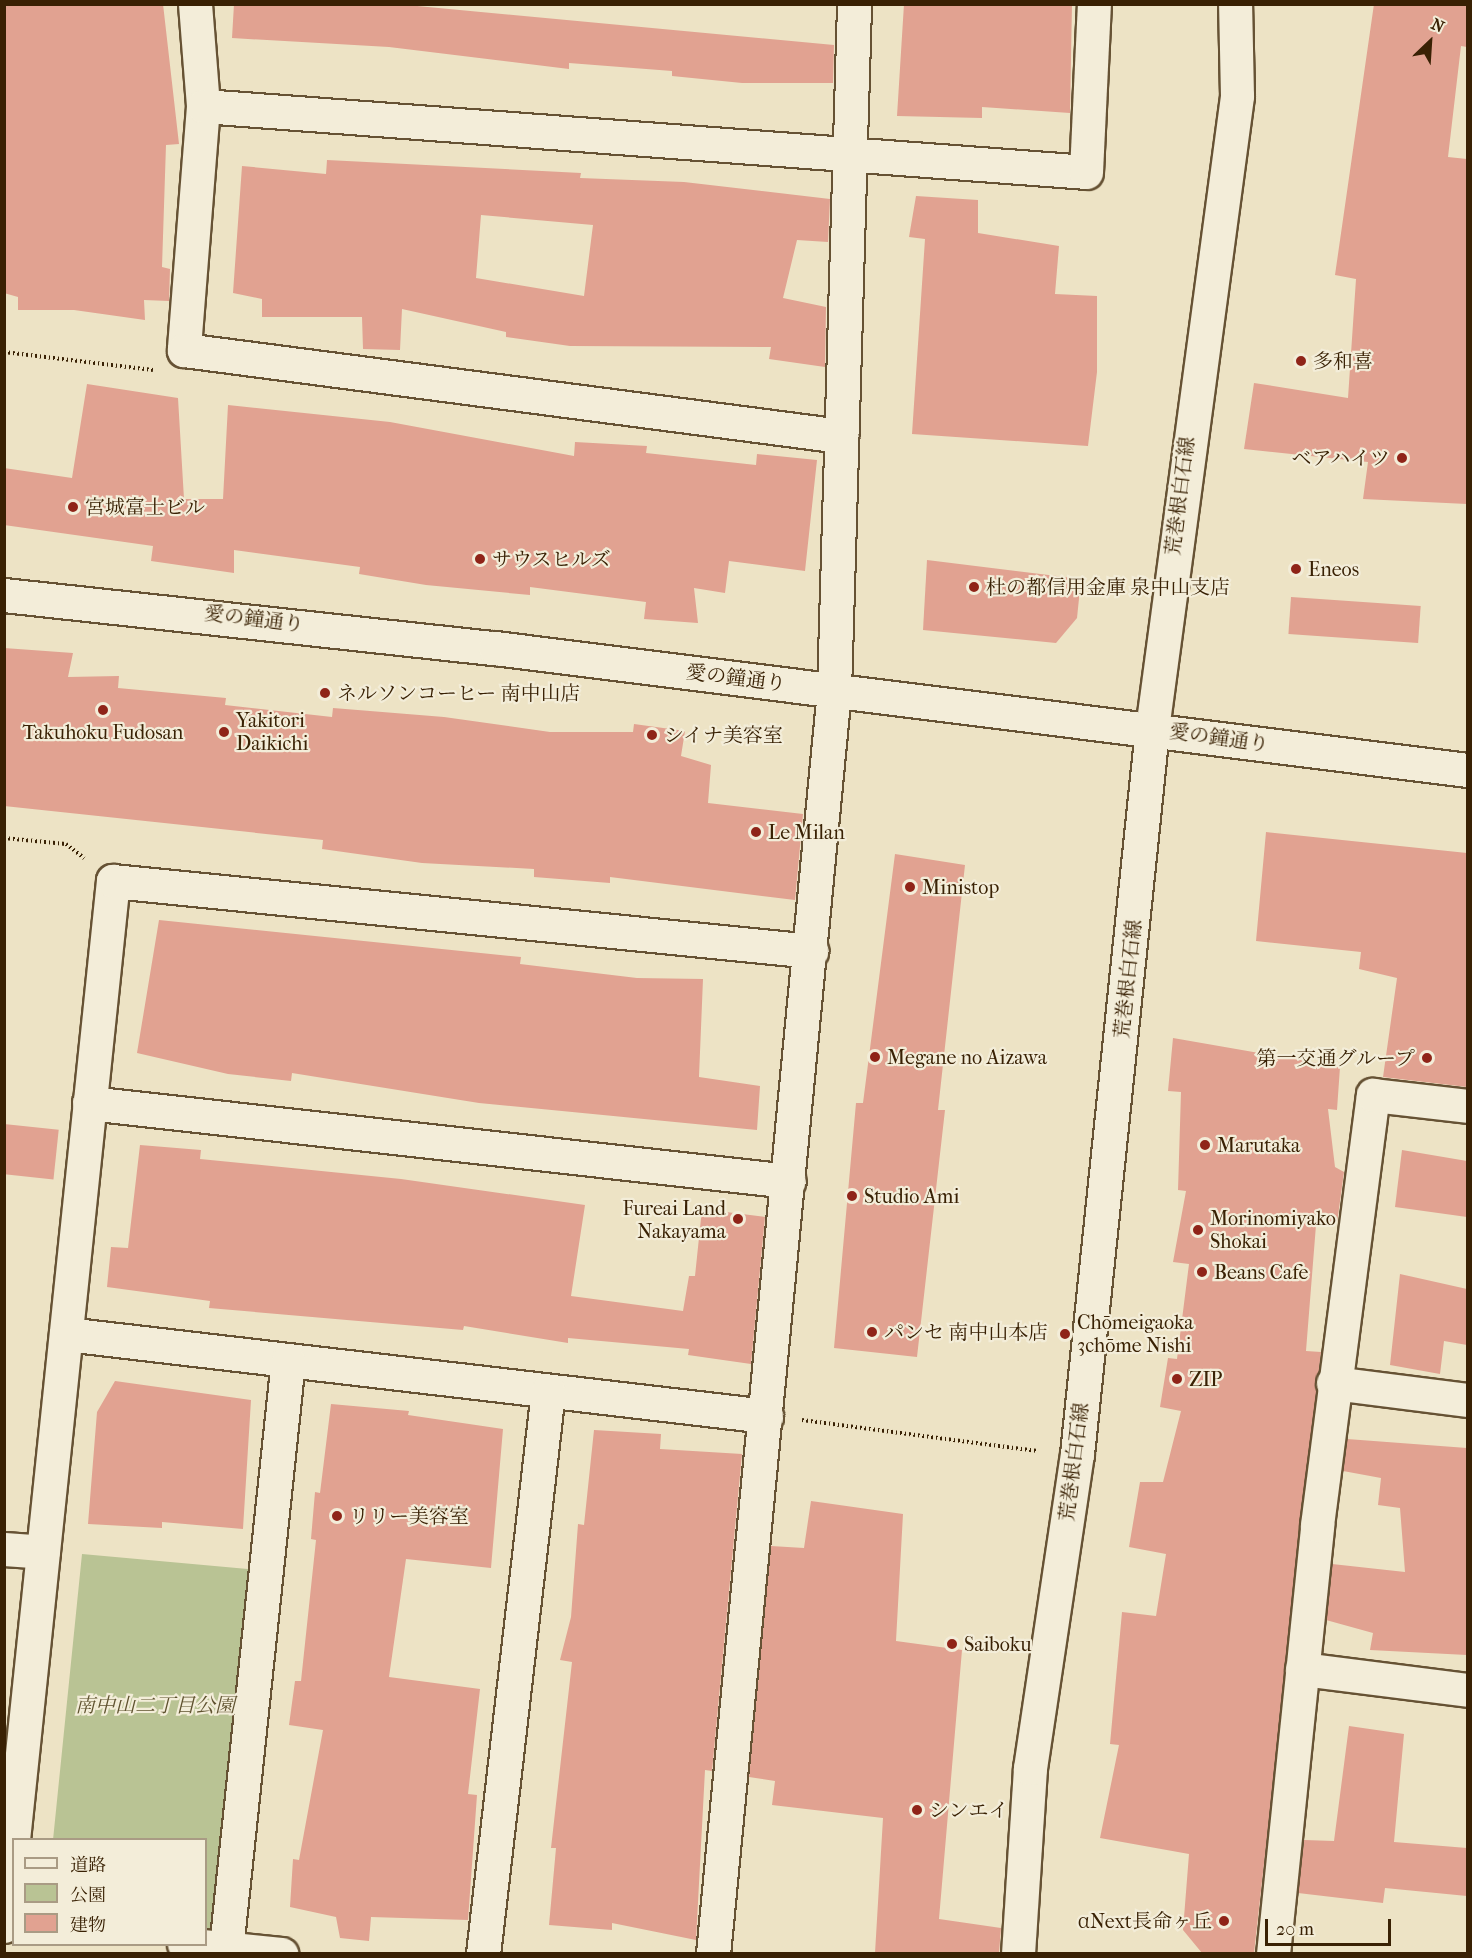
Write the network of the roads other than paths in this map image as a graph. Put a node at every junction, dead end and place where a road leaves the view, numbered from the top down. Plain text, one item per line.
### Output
1 (195, 4) edge
2 (854, 4) edge
3 (1094, 4) edge
4 (1235, 4) edge
5 (203, 106) junction
6 (851, 152) junction
7 (841, 436) junction
8 (4, 595) edge
9 (834, 691) junction
10 (1152, 729) junction
11 (1467, 770) edge
12 (812, 951) junction
13 (89, 1102) junction
14 (1467, 1106) edge
15 (789, 1181) junction
16 (66, 1334) junction
17 (288, 1360) junction
18 (1333, 1383) junction
19 (548, 1390) junction
20 (1467, 1400) edge
21 (765, 1416) junction
22 (4, 1549) edge
23 (43, 1552) junction
24 (1302, 1669) junction
25 (1467, 1690) edge
26 (13, 1838) edge
27 (12, 1850) edge
28 (4, 1927) edge
29 (205, 1946) edge
30 (226, 1948) junction
31 (281, 1953) edge
32 (483, 1953) edge
33 (713, 1953) edge
34 (1018, 1953) edge
35 (1273, 1953) edge

1 - 5 street
2 - 6 street
3 - 6 street
4 - 10 street, 荒巻根白石線
5 - 6 street
5 - 7 street
6 - 7 street
7 - 9 street
8 - 9 street, 愛の鐘通り
9 - 10 street, 愛の鐘通り
9 - 12 street
10 - 11 street, 愛の鐘通り
10 - 34 street, 荒巻根白石線
12 - 13 street
12 - 15 street
13 - 15 street
13 - 16 street
14 - 18 street
15 - 21 street
16 - 17 street
16 - 23 street
17 - 19 street
17 - 30 street
18 - 20 street
18 - 24 street
19 - 21 street
19 - 32 street
21 - 33 street
22 - 23 street
23 - 26 street
24 - 25 street
24 - 35 street
27 - 28 street
29 - 30 street
30 - 31 street

